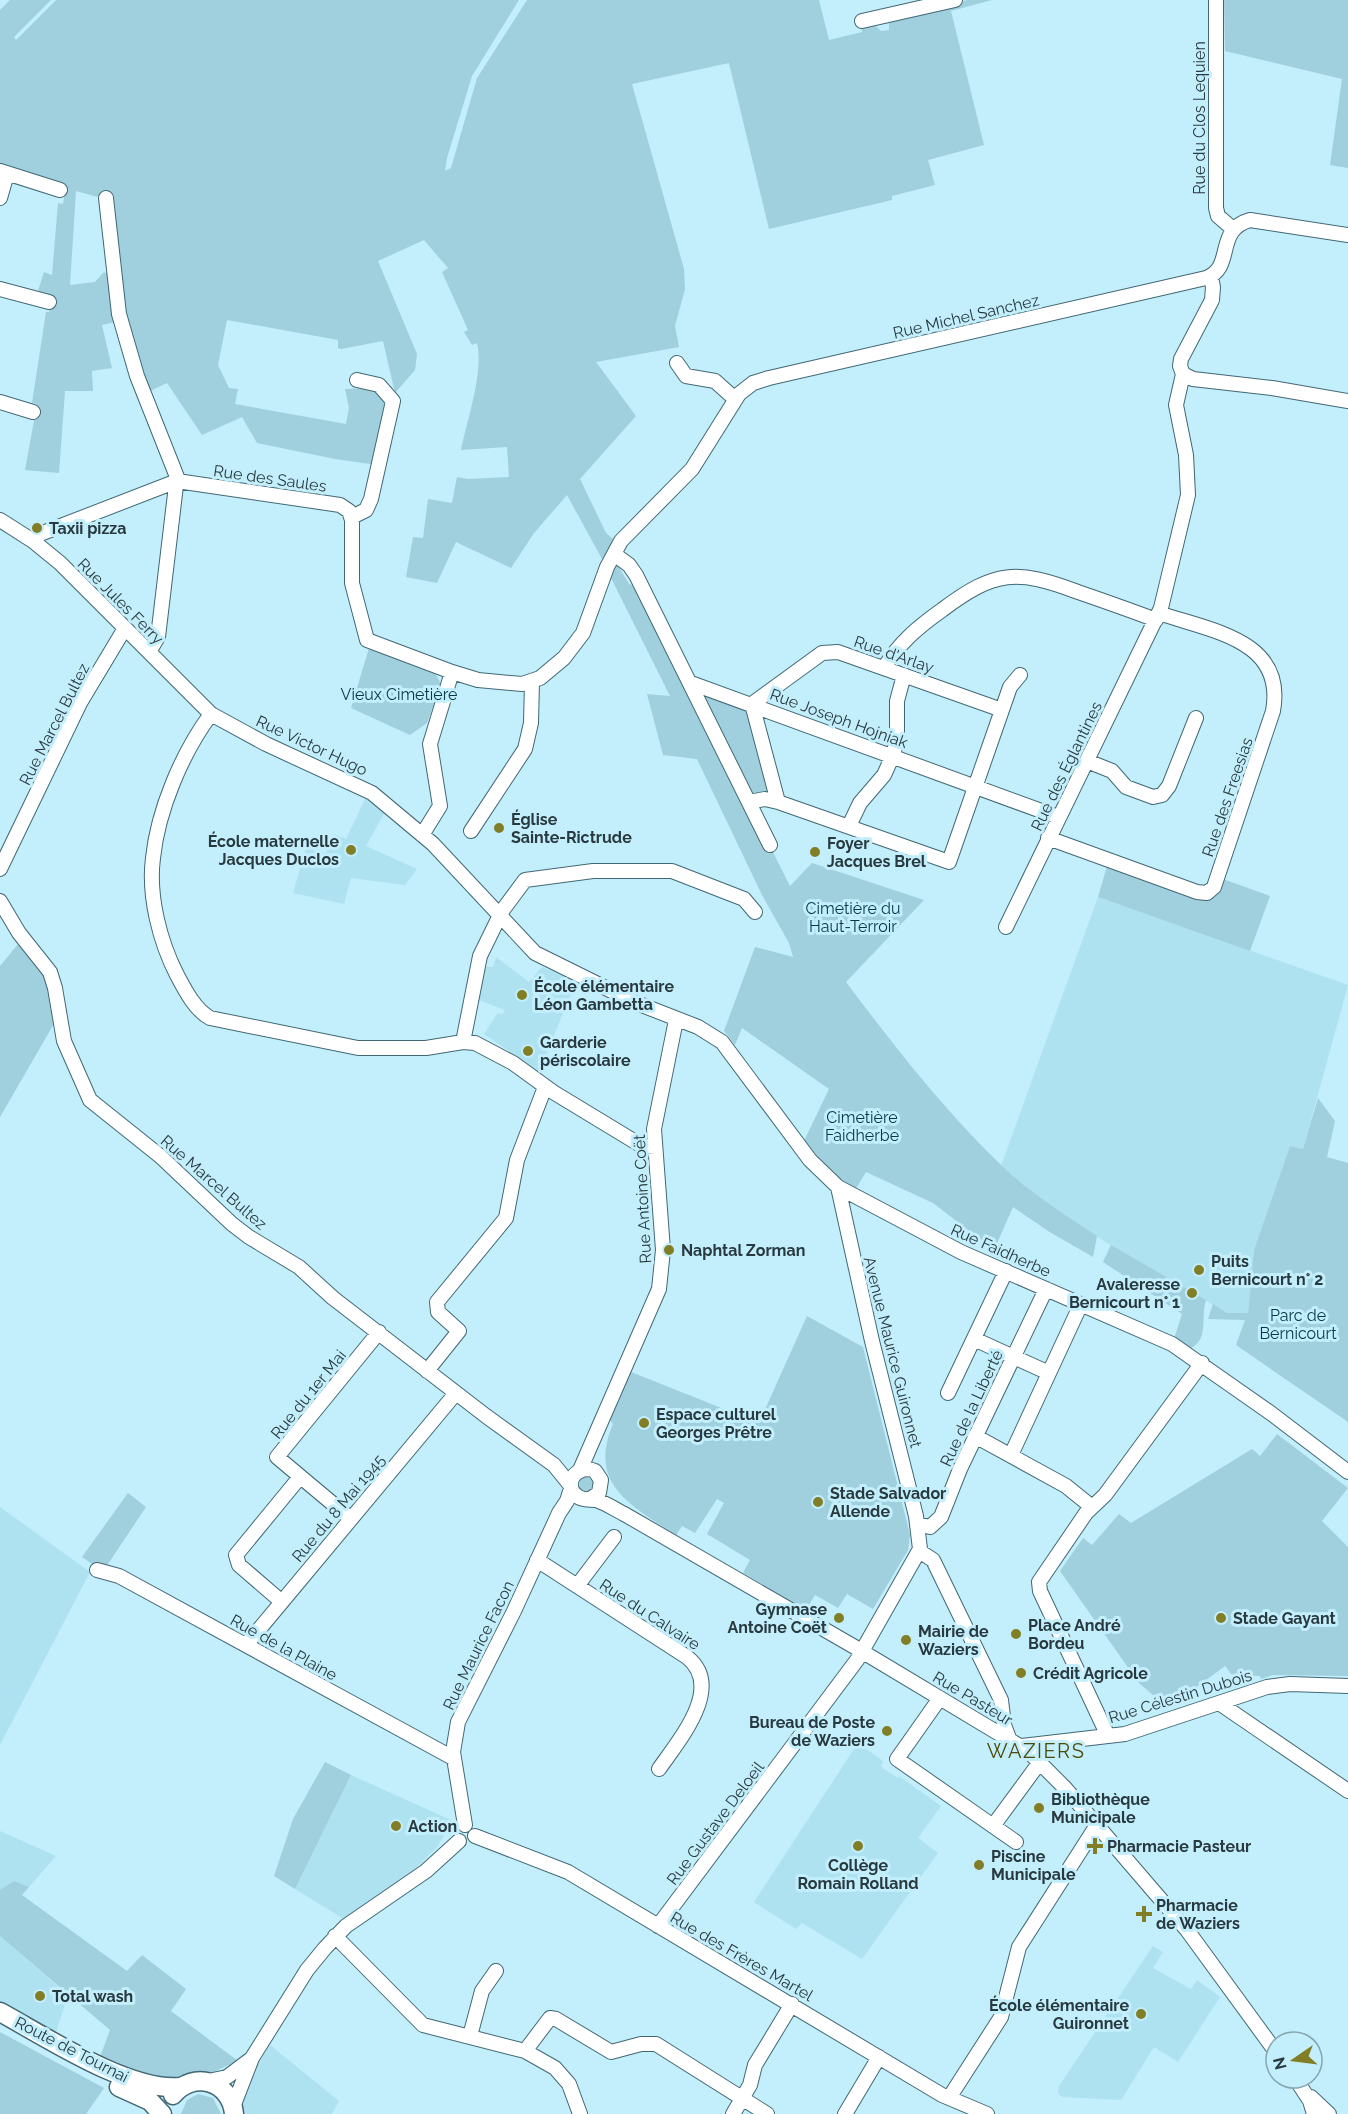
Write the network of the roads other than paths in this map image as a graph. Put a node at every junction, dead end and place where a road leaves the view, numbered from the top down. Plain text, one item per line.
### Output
1 (955, 0) edge
2 (1216, 0) edge
3 (862, 21) dead end
4 (4, 173) edge
5 (60, 190) dead end
6 (0, 198) edge
7 (106, 198) dead end
8 (1233, 229) junction
9 (1348, 235) edge
10 (1211, 277) junction
11 (0, 289) edge
12 (49, 303) dead end
13 (677, 363) dead end
14 (1183, 374) junction
15 (357, 380) dead end
16 (735, 399) junction
17 (1348, 401) edge
18 (0, 402) edge
19 (33, 412) dead end
20 (177, 481) junction
21 (352, 517) junction
22 (0, 520) edge
23 (33, 540) junction
24 (614, 554) junction
25 (1158, 616) junction
26 (125, 628) junction
27 (149, 652) junction
28 (884, 668) junction
29 (452, 672) junction
30 (904, 675) junction
31 (1020, 675) dead end
32 (532, 682) junction
33 (691, 683) junction
34 (752, 704) junction
35 (1002, 710) junction
36 (211, 714) junction
37 (1196, 718) dead end
38 (893, 755) junction
39 (1086, 762) junction
40 (975, 785) junction
41 (749, 802) junction
42 (778, 802) junction
43 (1058, 817) junction
44 (849, 826) junction
45 (471, 831) dead end
46 (423, 835) junction
47 (1048, 838) junction
48 (770, 844) dead end
49 (0, 869) edge
50 (0, 901) edge
51 (754, 912) dead end
52 (499, 916) junction
53 (1006, 927) dead end
54 (676, 1020) junction
55 (463, 1042) junction
56 (545, 1087) junction
57 (655, 1147) junction
58 (838, 1187) junction
59 (1006, 1271) junction
60 (1046, 1289) junction
61 (1081, 1304) junction
62 (378, 1332) junction
63 (974, 1339) junction
64 (1014, 1357) junction
65 (1202, 1362) junction
66 (427, 1371) junction
67 (1049, 1373) junction
68 (456, 1393) junction
69 (948, 1393) dead end
70 (975, 1436) junction
71 (1011, 1455) junction
72 (554, 1465) junction
73 (578, 1471) junction
74 (1348, 1472) edge
75 (300, 1477) junction
76 (602, 1486) junction
77 (571, 1487) junction
78 (587, 1499) junction
79 (1092, 1507) junction
80 (626, 1515) junction
81 (351, 1519) junction
82 (555, 1521) junction
83 (917, 1524) junction
84 (614, 1537) dead end
85 (919, 1551) junction
86 (537, 1560) junction
87 (97, 1570) dead end
88 (577, 1586) junction
89 (282, 1602) junction
90 (246, 1645) junction
91 (862, 1651) junction
92 (1348, 1686) edge
93 (940, 1698) junction
94 (1219, 1703) junction
95 (1108, 1736) junction
96 (1009, 1738) junction
97 (1022, 1746) junction
98 (453, 1758) junction
99 (1041, 1762) junction
100 (659, 1769) dead end
101 (1348, 1791) edge
102 (465, 1825) junction
103 (1097, 1825) junction
104 (993, 1826) junction
105 (475, 1836) junction
106 (459, 1841) junction
107 (1016, 1842) dead end
108 (658, 1926) junction
109 (335, 1936) junction
110 (496, 1971) dead end
111 (792, 2004) junction
112 (0, 2012) edge
113 (0, 2026) edge
114 (1264, 2035) edge
115 (470, 2036) junction
116 (525, 2051) junction
117 (879, 2057) junction
118 (252, 2058) junction
119 (208, 2081) junction
120 (180, 2087) junction
121 (1304, 2091) joint
122 (742, 2098) junction
123 (949, 2098) junction
124 (234, 2112) edge
125 (162, 2114) edge
126 (167, 2114) edge
127 (580, 2114) edge
128 (733, 2114) edge
129 (767, 2114) edge
130 (845, 2114) edge
131 (987, 2114) edge
132 (1314, 2114) edge
133 (1329, 2114) edge

1 - 3 street
2 - 8 street, Rue du Clos Lequien
4 - 5 street
4 - 6 street
7 - 20 street
8 - 9 street
8 - 10 street
10 - 14 street, Rue des Églantines
10 - 16 street, Rue Michel Sanchez
11 - 12 street
13 - 16 street
14 - 17 street
14 - 25 street, Rue des Églantines
15 - 21 street
16 - 24 street, Rue Michel Sanchez
18 - 19 street
20 - 21 street, Rue des Saules
20 - 23 street
20 - 27 street
21 - 29 street
22 - 23 street, Rue Jules Ferry
23 - 26 street, Rue Jules Ferry
24 - 32 street, Rue Michel Sanchez
24 - 33 street
25 - 28 street, Rue des Freesias
25 - 39 street, Rue des Églantines
25 - 47 street, Rue des Freesias
26 - 27 street, Rue Jules Ferry
26 - 49 street, Rue Marcel Bultez
27 - 36 street, Rue Jules Ferry
28 - 30 street, Rue d'Arlay
28 - 34 street, Rue d'Arlay
29 - 32 street
29 - 46 street
30 - 35 street, Rue d'Arlay
30 - 38 street
31 - 35 street
32 - 45 street
33 - 34 street, Rue Joseph Hojniak
33 - 41 street
34 - 38 street, Rue Joseph Hojniak
34 - 42 street
35 - 40 street
36 - 46 street, Rue Victor Hugo
36 - 55 street
37 - 39 street
38 - 40 street, Rue Joseph Hojniak
38 - 44 street
39 - 43 street, Rue des Églantines
40 - 43 street, Rue Joseph Hojniak
40 - 44 street
41 - 42 street
41 - 48 street
42 - 44 street
43 - 47 street, Rue des Églantines
46 - 52 street, Rue Victor Hugo
47 - 53 street, Rue des Églantines
50 - 62 street, Rue Marcel Bultez
51 - 52 street
52 - 54 street, Rue Faidherbe
52 - 55 street
54 - 57 street, Rue Antoine Coët
54 - 58 street, Rue Faidherbe
55 - 56 street
56 - 57 street
56 - 66 street
57 - 73 street, Rue Antoine Coët
58 - 59 street, Rue Faidherbe
58 - 83 street, Avenue Maurice Guironnet
59 - 60 street, Rue Faidherbe
59 - 63 street
60 - 61 street, Rue Faidherbe
60 - 64 street, Rue de la Liberté
61 - 65 street, Rue Faidherbe
61 - 67 street
62 - 66 street, Rue Marcel Bultez
62 - 75 street, Rue du 1er Mai
63 - 64 street
63 - 69 street
64 - 67 street
64 - 70 street, Rue de la Liberté
65 - 74 street, Rue Faidherbe
65 - 79 street
66 - 68 street, Rue Marcel Bultez
67 - 71 street
68 - 72 street, Rue Marcel Bultez
68 - 81 street, Rue du 8 Mai 1945
70 - 71 street
70 - 83 street, Rue de la Liberté
71 - 79 street
72 - 73 street, Rue Marcel Bultez
72 - 77 street, Rue Marcel Bultez
73 - 76 street
73 - 77 street
75 - 81 street, Rue du 1er Mai
75 - 89 street
76 - 78 street
76 - 80 street, Rue Pasteur
77 - 78 street
77 - 82 street, Rue Maurice Facon
78 - 80 street, Rue Pasteur
78 - 82 street, Rue Maurice Facon
79 - 95 street
80 - 91 street, Rue Pasteur
81 - 89 street, Rue du 8 Mai 1945
82 - 86 street, Rue Maurice Facon
83 - 85 street
84 - 88 street, Rue du Calvaire
85 - 91 street, Rue Gustave Deloeil
85 - 96 street
86 - 88 street, Rue du Calvaire
86 - 98 street, Rue Maurice Facon
87 - 90 street, Rue de la Plaine
88 - 100 street, Rue du Calvaire
89 - 90 street, Rue du 8 Mai 1945
90 - 98 street, Rue de la Plaine
91 - 93 street, Rue Pasteur
91 - 108 street, Rue Gustave Deloeil
92 - 94 street, Rue Célestin Dubois
93 - 96 street, Rue Pasteur
93 - 104 street
94 - 95 street, Rue Célestin Dubois
94 - 101 street
95 - 97 street, Rue Célestin Dubois
96 - 97 street, Rue Pasteur
97 - 99 street, Rue Pasteur
98 - 102 street, Rue Maurice Facon
99 - 103 street, Rue Pasteur
99 - 104 street
102 - 105 street
102 - 106 street
103 - 114 street, Rue Pasteur
103 - 123 street
104 - 107 street
105 - 106 street
105 - 108 street, Rue des Frères Martel
106 - 109 street
108 - 111 street, Rue des Frères Martel
109 - 115 street
109 - 118 street
110 - 115 street
111 - 117 street, Rue des Frères Martel
111 - 122 street
112 - 120 main road, Route de Tournai
113 - 125 main road, Route de Tournai
115 - 116 street
116 - 122 street
116 - 127 street
117 - 123 street, Rue des Frères Martel
117 - 130 street
118 - 119 street
118 - 124 street
119 - 120 main road, Route de Tournai
119 - 124 main road
120 - 126 main road
121 - 132 street
121 - 133 street
122 - 128 street
122 - 129 street
123 - 131 street, Rue des Frères Martel

